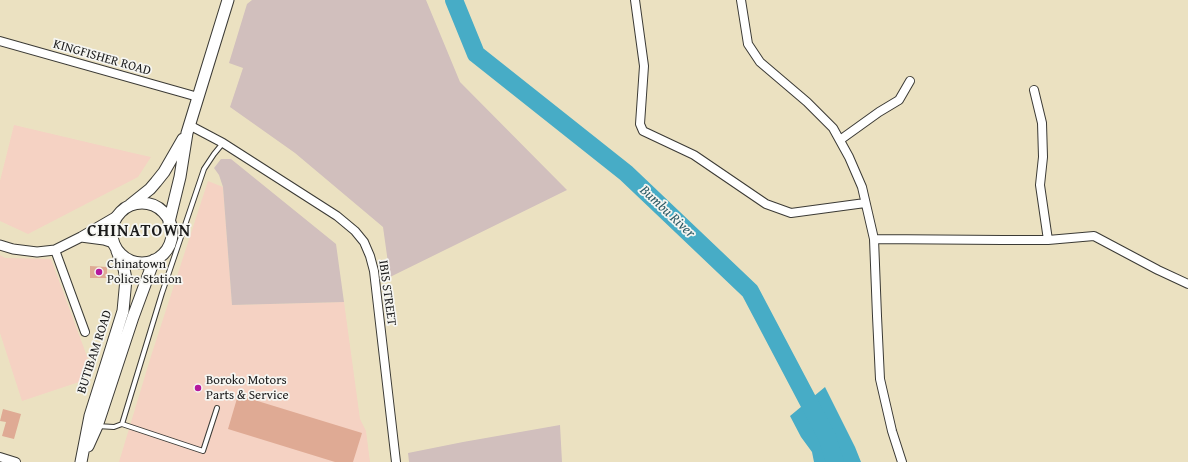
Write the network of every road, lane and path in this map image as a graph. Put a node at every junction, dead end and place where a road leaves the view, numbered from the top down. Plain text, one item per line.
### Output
1 (636, 0) edge
2 (741, 0) edge
3 (228, 1) edge
4 (0, 40) edge
5 (910, 81) dead end
6 (1034, 90) dead end
7 (198, 97) junction
8 (188, 129) junction
9 (840, 140) junction
10 (224, 143) junction
11 (865, 204) junction
12 (128, 207) junction
13 (117, 216) junction
14 (169, 222) junction
15 (81, 238) junction
16 (874, 240) junction
17 (1048, 240) junction
18 (0, 245) edge
19 (115, 247) junction
20 (55, 250) junction
21 (154, 260) junction
22 (1188, 284) edge
23 (85, 332) dead end
24 (217, 408) dead end
25 (122, 424) junction
26 (97, 426) junction
27 (0, 457) edge
28 (16, 462) edge
29 (81, 462) edge
30 (396, 462) edge
31 (902, 462) edge

1 - 11 street
2 - 9 street
3 - 7 main road
4 - 7 street, KINGFISHER ROAD
5 - 9 street
6 - 17 street
7 - 8 main road
8 - 10 street, IBIS STREET
8 - 12 main road
8 - 14 main road
9 - 11 street
10 - 25 lane
10 - 30 street, IBIS STREET
11 - 16 street
12 - 13 main road
12 - 14 main road
13 - 15 street
13 - 19 main road
14 - 21 main road
15 - 19 street
15 - 20 street
16 - 17 street
16 - 31 street
17 - 22 street
18 - 20 street
19 - 21 main road
19 - 29 main road, BUTIBAM ROAD
20 - 23 street
21 - 26 main road, BUTIBAM ROAD
24 - 25 lane
25 - 26 lane
26 - 29 main road, BUTIBAM ROAD
27 - 28 street

